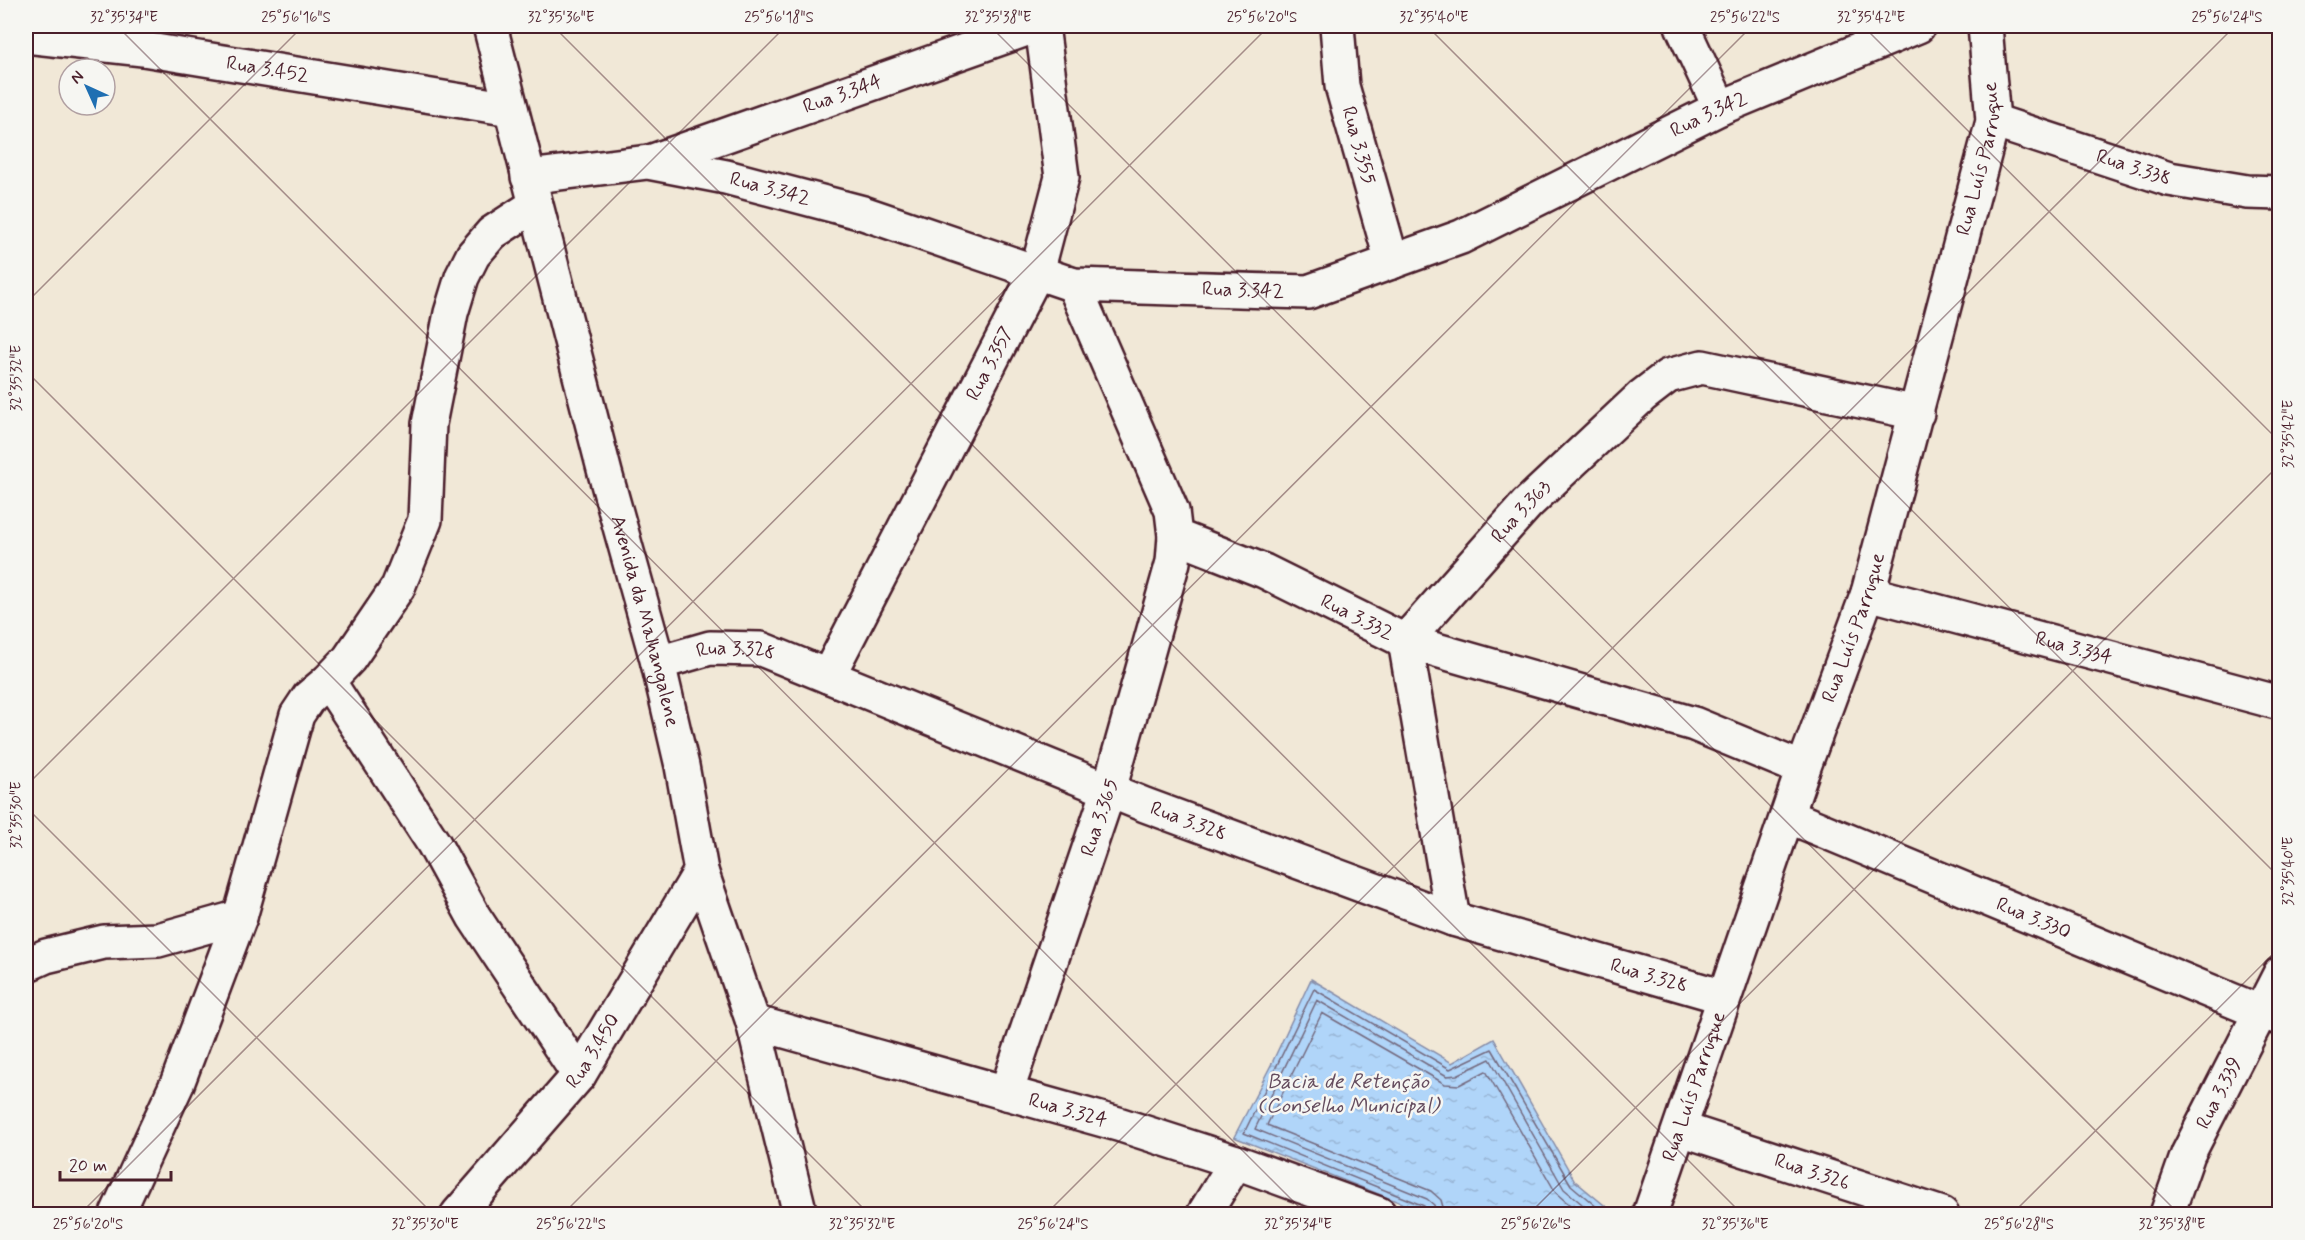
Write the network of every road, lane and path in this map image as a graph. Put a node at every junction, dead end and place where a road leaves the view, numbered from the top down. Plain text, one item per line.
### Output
1 (490, 26) edge
2 (1035, 26) edge
3 (1042, 26) edge
4 (1337, 26) edge
5 (1682, 26) edge
6 (1918, 26) edge
7 (1985, 26) edge
8 (26, 36) edge
9 (1720, 108) junction
10 (511, 109) junction
11 (1994, 121) junction
12 (648, 162) junction
13 (531, 191) junction
14 (2280, 193) edge
15 (1392, 262) junction
16 (1037, 272) junction
17 (1074, 285) junction
18 (1917, 413) junction
19 (1175, 536) junction
20 (1868, 593) junction
21 (1405, 641) junction
22 (658, 663) junction
23 (828, 676) junction
24 (328, 681) junction
25 (2280, 703) edge
26 (1803, 769) junction
27 (1109, 790) junction
28 (1788, 816) junction
29 (701, 871) junction
30 (240, 917) junction
31 (1453, 919) junction
32 (26, 965) edge
33 (2280, 974) edge
34 (1724, 997) junction
35 (2270, 1015) edge
36 (753, 1022) junction
37 (579, 1075) junction
38 (1006, 1093) junction
39 (1681, 1129) junction
40 (1236, 1162) junction
41 (117, 1215) edge
42 (458, 1215) edge
43 (800, 1215) edge
44 (1204, 1215) edge
45 (1379, 1215) edge
46 (1650, 1215) edge
47 (1942, 1215) edge
48 (2167, 1215) edge

1 - 10 street, Avenida da Malhangalene
2 - 12 street, Rua 3.344
3 - 16 street, Rua 3.357
4 - 15 street, Rua 3.355
5 - 9 street
6 - 9 street, Rua 3.342
7 - 11 street, Rua Luís Parruque
8 - 10 street, Rua 3.452
9 - 15 street, Rua 3.342
10 - 13 street, Avenida da Malhangalene
11 - 14 street, Rua 3.338
11 - 18 street, Rua Luís Parruque
12 - 13 street, Rua 3.342
12 - 16 street, Rua 3.342
13 - 22 street, Avenida da Malhangalene
13 - 24 street
15 - 17 street, Rua 3.342
16 - 17 street, Rua 3.342
16 - 23 street, Rua 3.357
17 - 19 street
18 - 20 street, Rua Luís Parruque
18 - 21 street, Rua 3.363
19 - 21 street, Rua 3.332
19 - 27 street, Rua 3.365
20 - 25 street, Rua 3.334
20 - 26 street, Rua Luís Parruque
21 - 26 street, Rua 3.332
21 - 31 street
22 - 23 street, Rua 3.328
22 - 29 street, Avenida da Malhangalene
23 - 27 street, Rua 3.328
24 - 30 street
24 - 37 street
26 - 28 street, Rua Luís Parruque
27 - 31 street, Rua 3.328
27 - 38 street, Rua 3.365
28 - 34 street, Rua Luís Parruque
28 - 35 street, Rua 3.330
29 - 36 street, Avenida da Malhangalene
29 - 37 street, Rua 3.450
30 - 32 street
30 - 41 street
31 - 34 street, Rua 3.328
33 - 35 street, Rua 3.339
34 - 39 street, Rua Luís Parruque
35 - 48 street, Rua 3.339
36 - 38 street, Rua 3.324
36 - 43 street, Avenida da Malhangalene
37 - 42 street, Rua 3.450
38 - 40 street, Rua 3.324
39 - 46 street, Rua Luís Parruque
39 - 47 street, Rua 3.326
40 - 44 street
40 - 45 street, Rua 3.324

